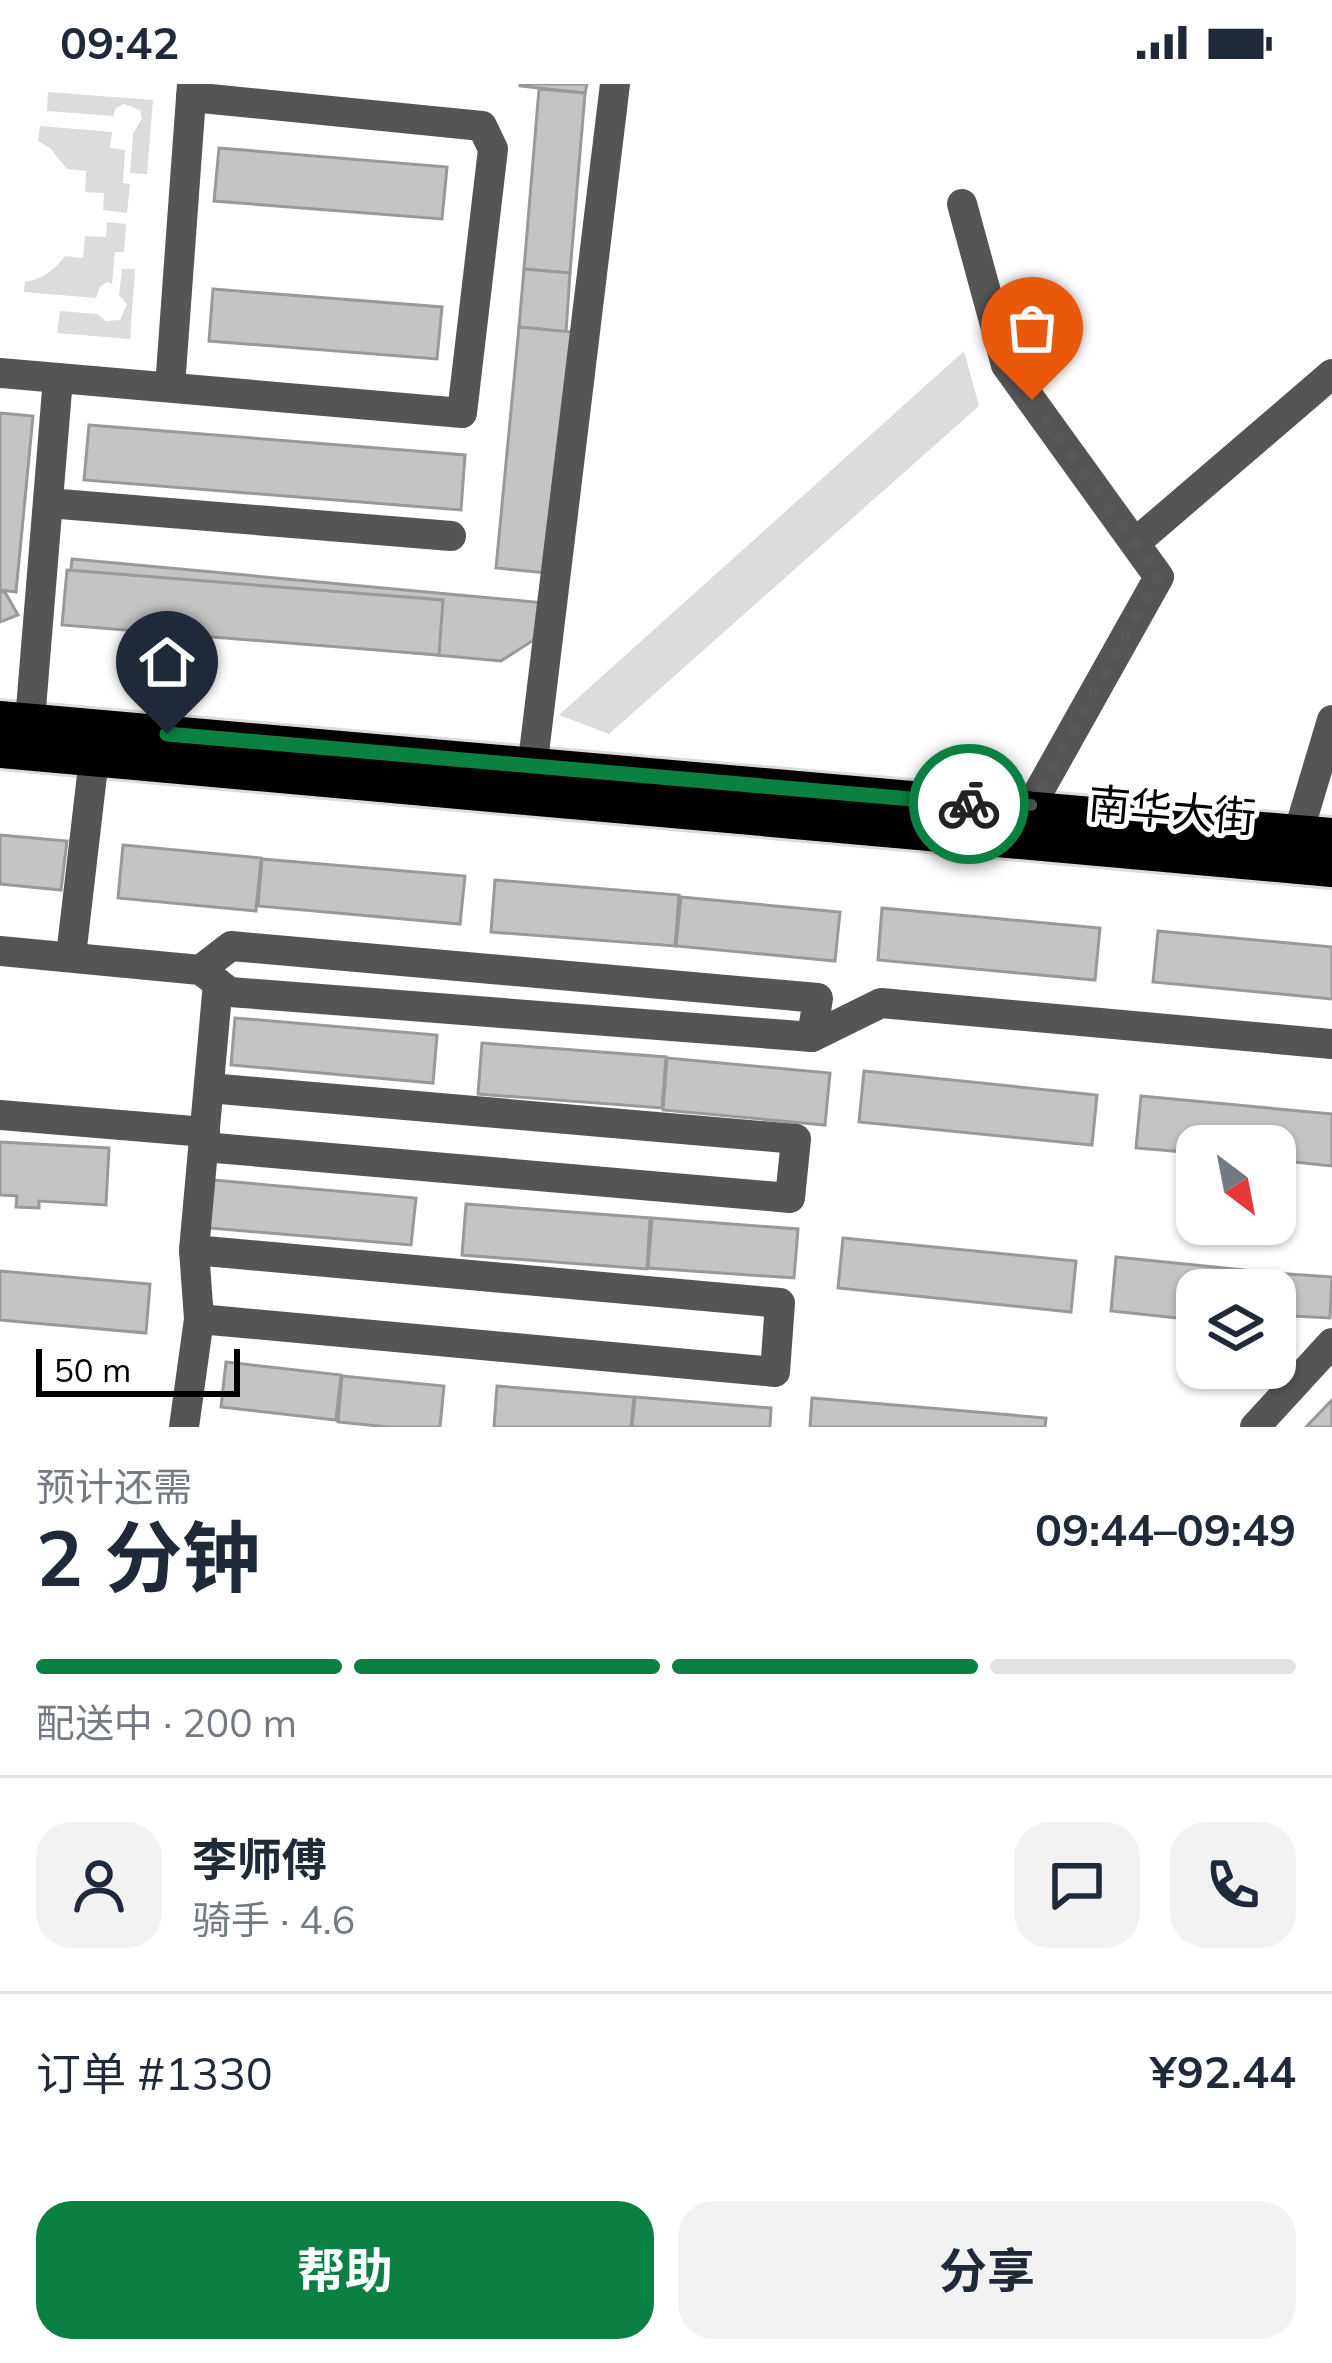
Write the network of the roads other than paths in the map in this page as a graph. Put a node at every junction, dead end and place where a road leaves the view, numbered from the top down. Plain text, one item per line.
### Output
1 (615, 84) edge
2 (191, 90) edge
3 (962, 204) dead end
4 (0, 373) edge
5 (1332, 374) edge
6 (58, 378) junction
7 (170, 387) junction
8 (48, 502) junction
9 (451, 536) dead end
10 (1135, 543) junction
11 (1332, 719) edge
12 (15, 720) edge
13 (0, 750) edge
14 (94, 758) junction
15 (531, 782) junction
16 (1020, 825) junction
17 (1306, 845) edge
18 (1332, 869) edge
19 (0, 951) edge
20 (71, 956) junction
21 (209, 977) junction
22 (812, 1037) junction
23 (1332, 1044) edge
24 (209, 1088) junction
25 (0, 1115) edge
26 (204, 1139) junction
27 (194, 1250) junction
28 (199, 1319) junction
29 (1332, 1343) edge
30 (184, 1427) edge
31 (1255, 1427) edge

1 - 15 street
2 - 7 street
2 - 7 street
3 - 10 street
4 - 6 street
5 - 10 street
6 - 7 street
6 - 8 street
8 - 9 street
8 - 12 street
10 - 16 street
11 - 17 street
12 - 15 highway, 南华大街
13 - 14 highway, 南华大街
14 - 15 highway, 南华大街
14 - 20 street
15 - 16 highway, 南华大街
16 - 17 highway, 南华大街
17 - 18 highway, 南华大街
19 - 20 street
20 - 21 street
21 - 22 street
21 - 22 street
21 - 24 street
22 - 23 street
24 - 26 street
24 - 26 street
25 - 26 street
26 - 27 street
27 - 28 street
27 - 28 street
28 - 30 street
29 - 31 street

